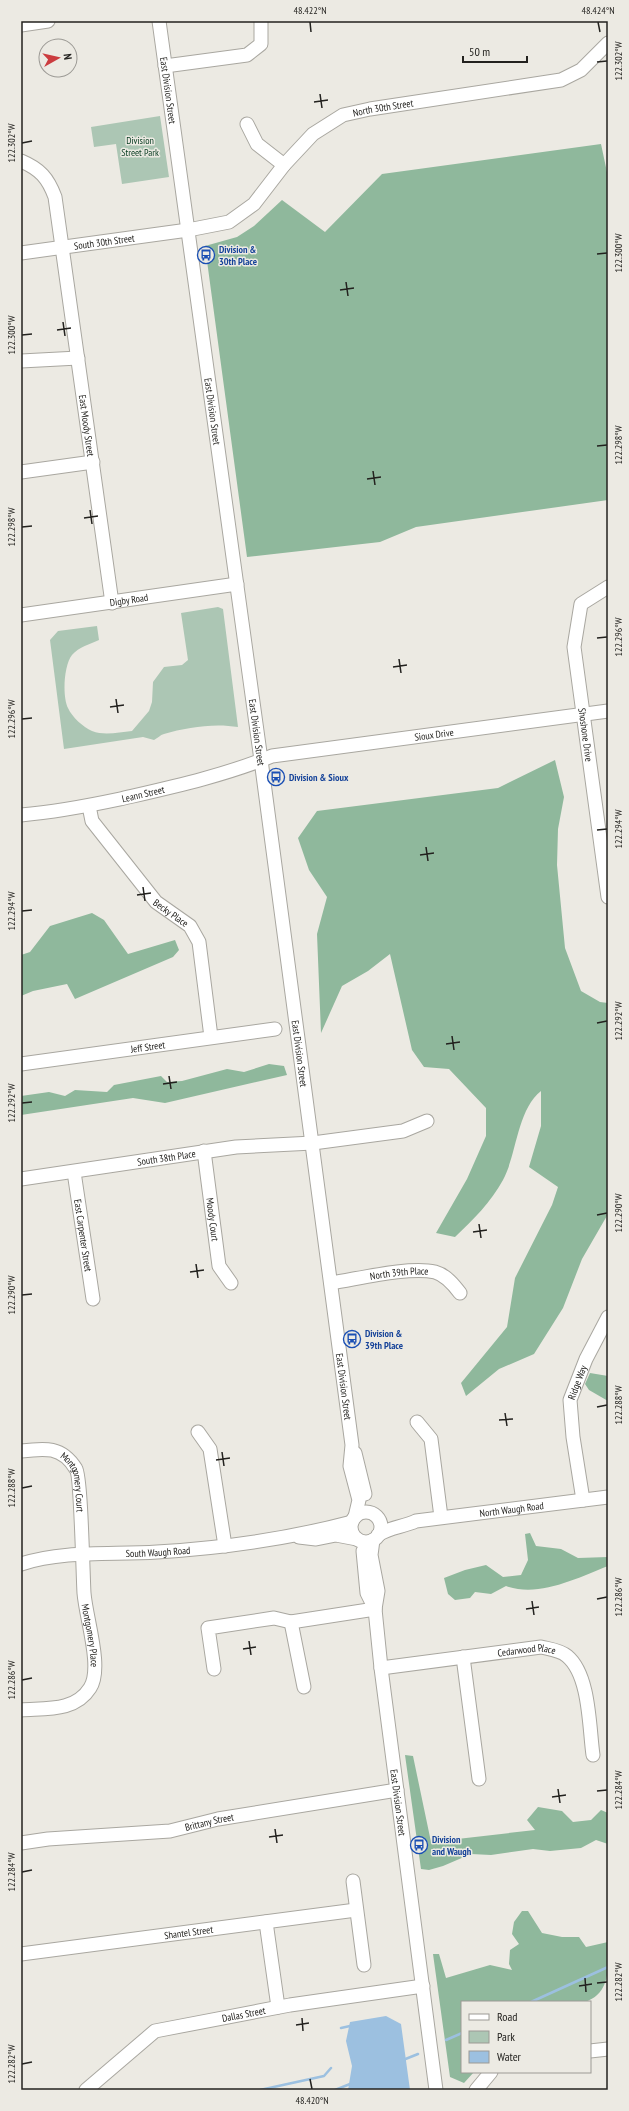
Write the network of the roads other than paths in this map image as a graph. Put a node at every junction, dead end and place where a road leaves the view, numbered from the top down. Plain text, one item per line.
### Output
1 (48, 21) edge
2 (159, 21) edge
3 (261, 21) edge
4 (21, 25) edge
5 (605, 51) edge
6 (165, 66) junction
7 (247, 124) dead end
8 (21, 161) edge
9 (284, 165) junction
10 (188, 230) junction
11 (62, 248) junction
12 (21, 253) edge
13 (78, 358) junction
14 (21, 361) edge
15 (93, 462) junction
16 (21, 472) edge
17 (237, 584) junction
18 (608, 588) edge
19 (112, 603) junction
20 (21, 615) edge
21 (608, 711) edge
22 (584, 714) junction
23 (261, 760) junction
24 (89, 806) junction
25 (21, 815) edge
26 (608, 897) edge
27 (275, 1029) dead end
28 (211, 1037) junction
29 (21, 1064) edge
30 (427, 1121) dead end
31 (313, 1143) junction
32 (204, 1152) junction
33 (74, 1172) junction
34 (21, 1179) edge
35 (231, 1283) dead end
36 (331, 1283) junction
37 (460, 1293) dead end
38 (93, 1299) dead end
39 (608, 1317) edge
40 (417, 1422) dead end
41 (198, 1432) dead end
42 (352, 1445) junction
43 (21, 1451) edge
44 (608, 1497) edge
45 (583, 1500) junction
46 (377, 1517) junction
47 (441, 1517) junction
48 (354, 1519) junction
49 (410, 1519) junction
50 (296, 1536) junction
51 (367, 1539) junction
52 (225, 1546) junction
53 (81, 1554) junction
54 (21, 1564) edge
55 (375, 1609) junction
56 (291, 1622) junction
57 (463, 1658) junction
58 (381, 1668) junction
59 (214, 1669) dead end
60 (304, 1687) dead end
61 (21, 1710) edge
62 (593, 1755) dead end
63 (478, 1779) dead end
64 (397, 1790) junction
65 (21, 1843) edge
66 (352, 1881) dead end
67 (356, 1910) junction
68 (266, 1922) junction
69 (21, 1954) edge
70 (364, 1965) dead end
71 (423, 1986) junction
72 (278, 2007) junction
73 (608, 2049) edge
74 (591, 2051) edge
75 (490, 2073) edge
76 (86, 2090) edge
77 (436, 2090) edge
78 (476, 2090) edge

1 - 4 street
2 - 6 street, East Division Street
3 - 6 street
5 - 9 street, North 30th Street
6 - 10 street, East Division Street
7 - 9 street
8 - 11 street, East Moody Street
9 - 10 street, North 30th Street
10 - 11 street, South 30th Street
10 - 17 street, East Division Street
11 - 12 street, South 30th Street
11 - 13 street, East Moody Street
13 - 14 street
13 - 15 street, East Moody Street
15 - 16 street
15 - 19 street, East Moody Street
17 - 19 street, Digby Road
17 - 23 street, East Division Street
18 - 22 street, Shoshone Drive
19 - 20 street, Digby Road
21 - 22 street, Sioux Drive
22 - 23 street, Sioux Drive
22 - 26 street, Shoshone Drive
23 - 24 street, Leann Street
23 - 31 street, East Division Street
24 - 25 street, Leann Street
24 - 28 street, Becky Place
27 - 28 street, Jeff Street
28 - 29 street, Jeff Street
30 - 31 street, South 38th Place
31 - 32 street, South 38th Place
31 - 36 street, East Division Street
32 - 33 street, South 38th Place
32 - 35 street, Moody Court
33 - 34 street, South 38th Place
33 - 38 street, East Carpenter Street
36 - 37 street, North 39th Place
36 - 42 street, East Division Street
39 - 45 street, Ridge Way
40 - 47 street
41 - 52 street
42 - 46 street, East Division Street
42 - 48 street, East Division Street
43 - 53 street, Montgomery Court
44 - 45 street, North Waugh Road
45 - 47 street, North Waugh Road
46 - 48 street
46 - 49 street, North Waugh Road
46 - 51 street
47 - 49 street, North Waugh Road
48 - 50 street, South Waugh Road
48 - 51 street
49 - 51 street, North Waugh Road
50 - 51 street, South Waugh Road
50 - 52 street, South Waugh Road
51 - 55 street, East Division Street
52 - 53 street, South Waugh Road
53 - 54 street, South Waugh Road
53 - 61 street, Montgomery Place
55 - 56 street
55 - 58 street, East Division Street
56 - 59 street
56 - 60 street
57 - 58 street, Cedarwood Place
57 - 62 street, Cedarwood Place
57 - 63 street
58 - 64 street, East Division Street
64 - 65 street, Brittany Street
64 - 71 street, East Division Street
66 - 67 street
67 - 68 street, Shantel Street
67 - 70 street
68 - 69 street, Shantel Street
68 - 72 street
71 - 72 street, Dallas Street
71 - 77 street, East Division Street
72 - 76 street, Dallas Street
73 - 74 street
75 - 78 street

